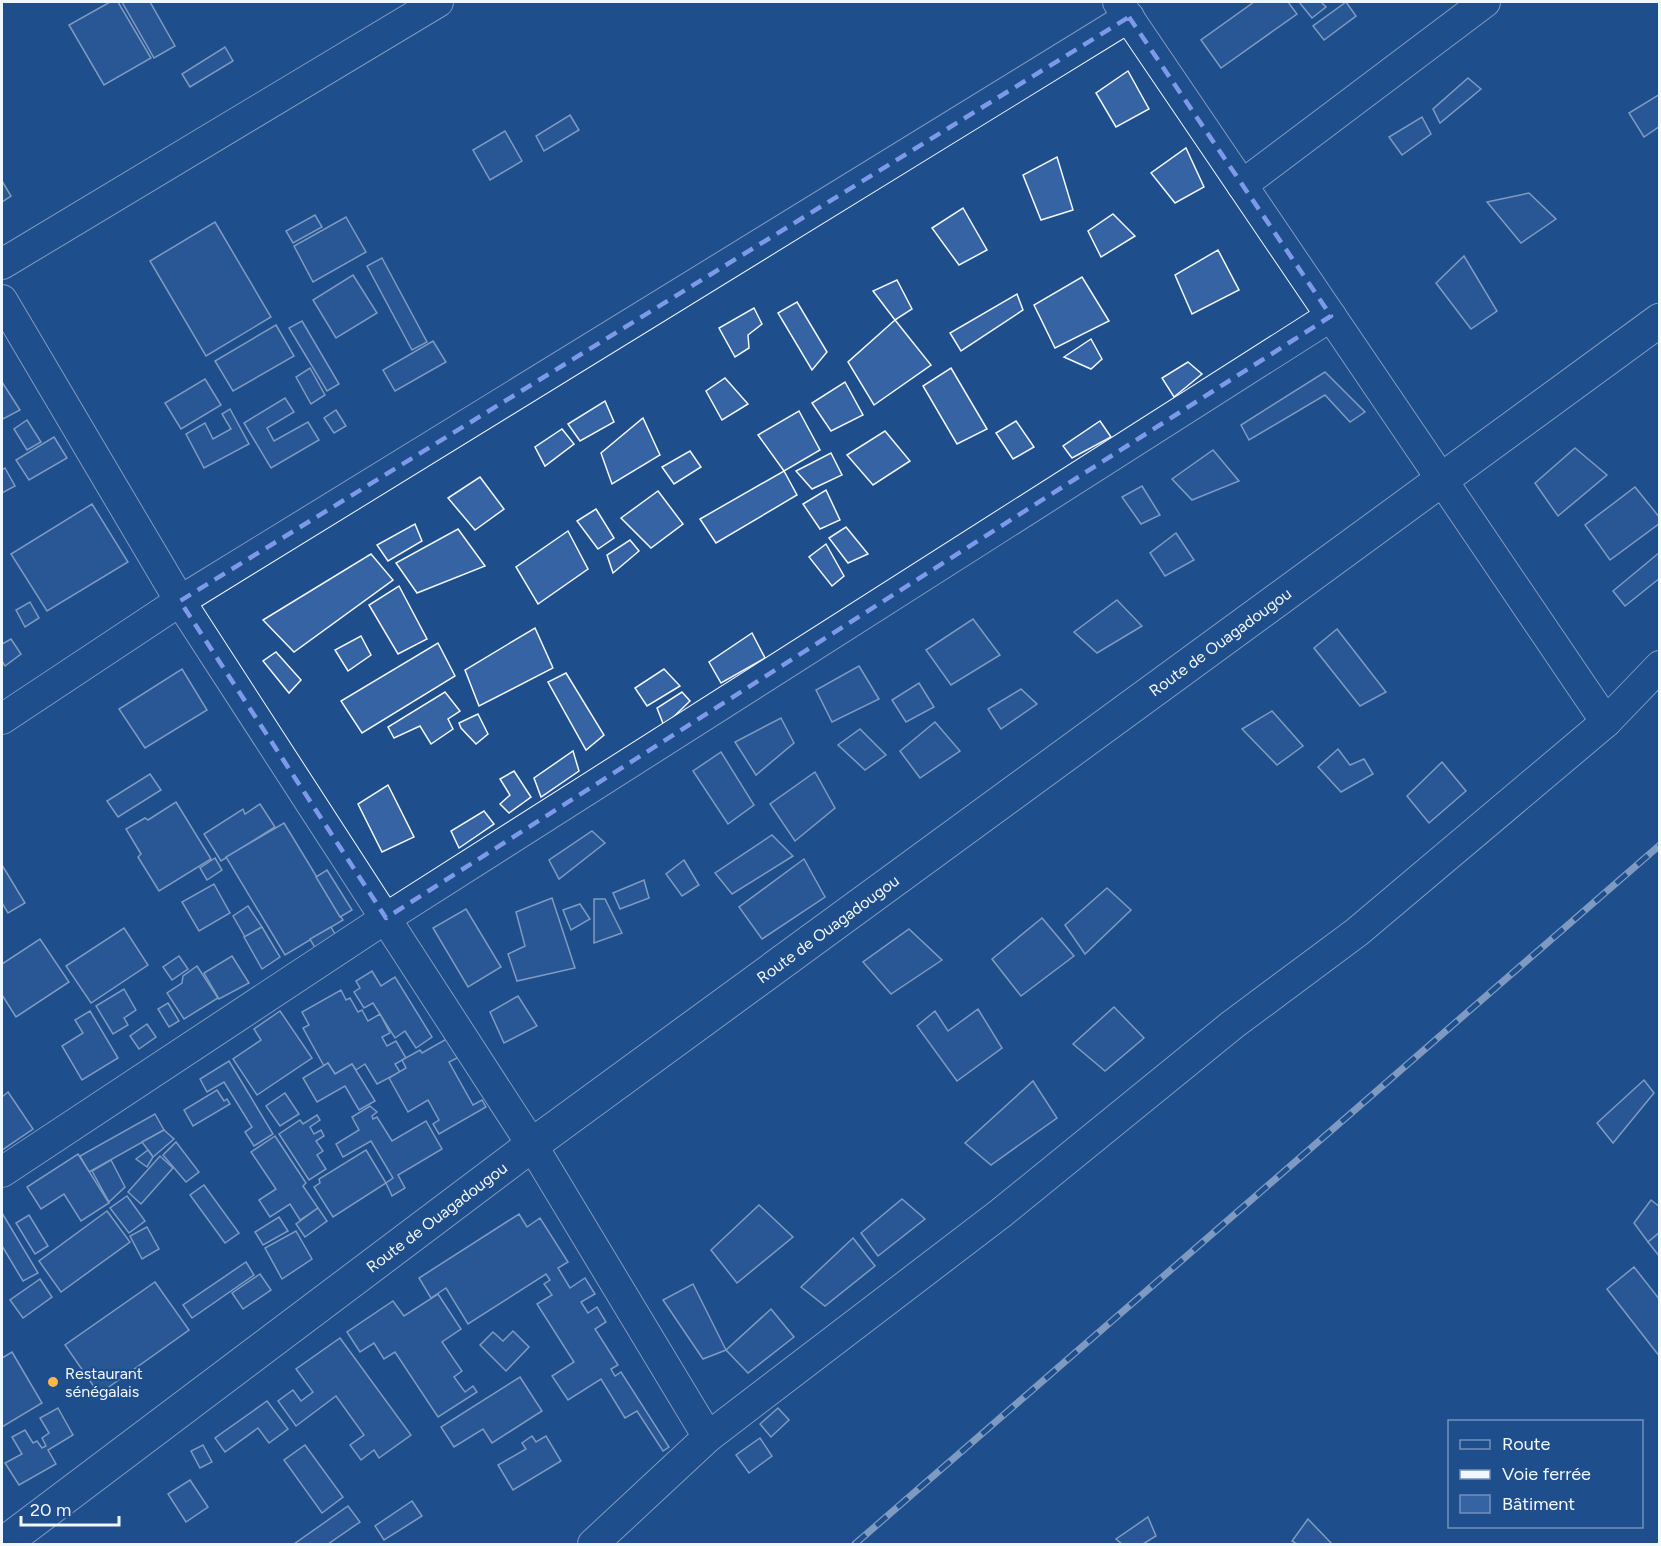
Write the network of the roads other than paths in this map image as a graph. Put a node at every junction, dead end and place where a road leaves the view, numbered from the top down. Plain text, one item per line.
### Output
1 (438, 2) edge
2 (1485, 2) edge
3 (1124, 9) edge
4 (1242, 184) junction
5 (2, 264) edge
6 (2, 300) edge
7 (1331, 316) junction
8 (1659, 320) edge
9 (1443, 479) junction
10 (180, 602) junction
11 (1659, 666) edge
12 (2, 719) edge
13 (1606, 722) junction
14 (386, 918) junction
15 (532, 1145) junction
16 (2, 1172) edge
17 (708, 1437) junction
18 (3, 1545) edge
19 (593, 1545) edge

1 - 5 street
2 - 4 street
3 - 4 street
3 - 10 street
4 - 7 street
6 - 10 street
7 - 9 street
7 - 14 street
8 - 9 street, Route de Ouagadougou
9 - 13 street
9 - 15 street, Route de Ouagadougou
10 - 12 street
10 - 14 street
11 - 13 street
13 - 17 street
14 - 15 street
14 - 16 street
15 - 17 street
15 - 18 street, Route de Ouagadougou
17 - 19 street

